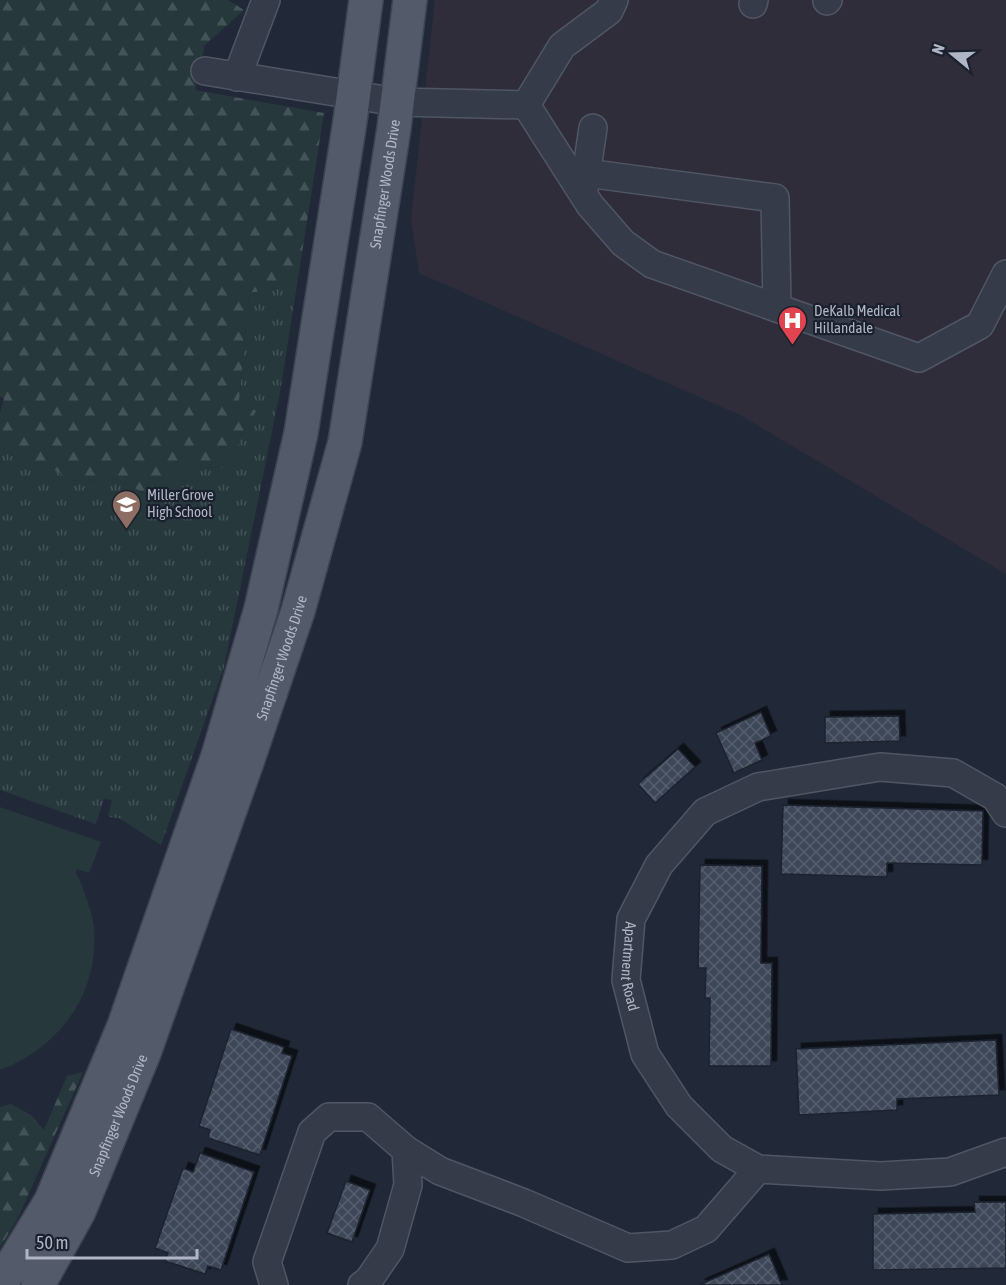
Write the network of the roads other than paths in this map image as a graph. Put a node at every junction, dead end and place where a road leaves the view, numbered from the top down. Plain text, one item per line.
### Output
1 (266, 0) edge
2 (366, 0) edge
3 (410, 0) edge
4 (614, 0) edge
5 (205, 71) dead end
6 (237, 76) junction
7 (353, 96) junction
8 (397, 102) junction
9 (526, 105) junction
10 (593, 128) dead end
11 (585, 183) junction
12 (1006, 274) edge
13 (777, 308) junction
14 (1006, 813) edge
15 (406, 1150) junction
16 (1006, 1152) edge
17 (758, 1169) junction
18 (0, 1285) edge
19 (38, 1285) edge
20 (274, 1285) edge
21 (362, 1285) edge

1 - 6 street
2 - 7 main road, Snapfinger Woods Drive
3 - 8 main road, Snapfinger Woods Drive
4 - 9 street
5 - 6 street
6 - 7 street
7 - 8 street
7 - 18 main road, Snapfinger Woods Drive
8 - 9 street
8 - 19 main road, Snapfinger Woods Drive
9 - 11 street
10 - 11 street
11 - 13 street
11 - 13 street
12 - 13 street
14 - 17 street, Apartment Road
15 - 17 street
15 - 20 street
15 - 21 street
16 - 17 street, Apartment Road

